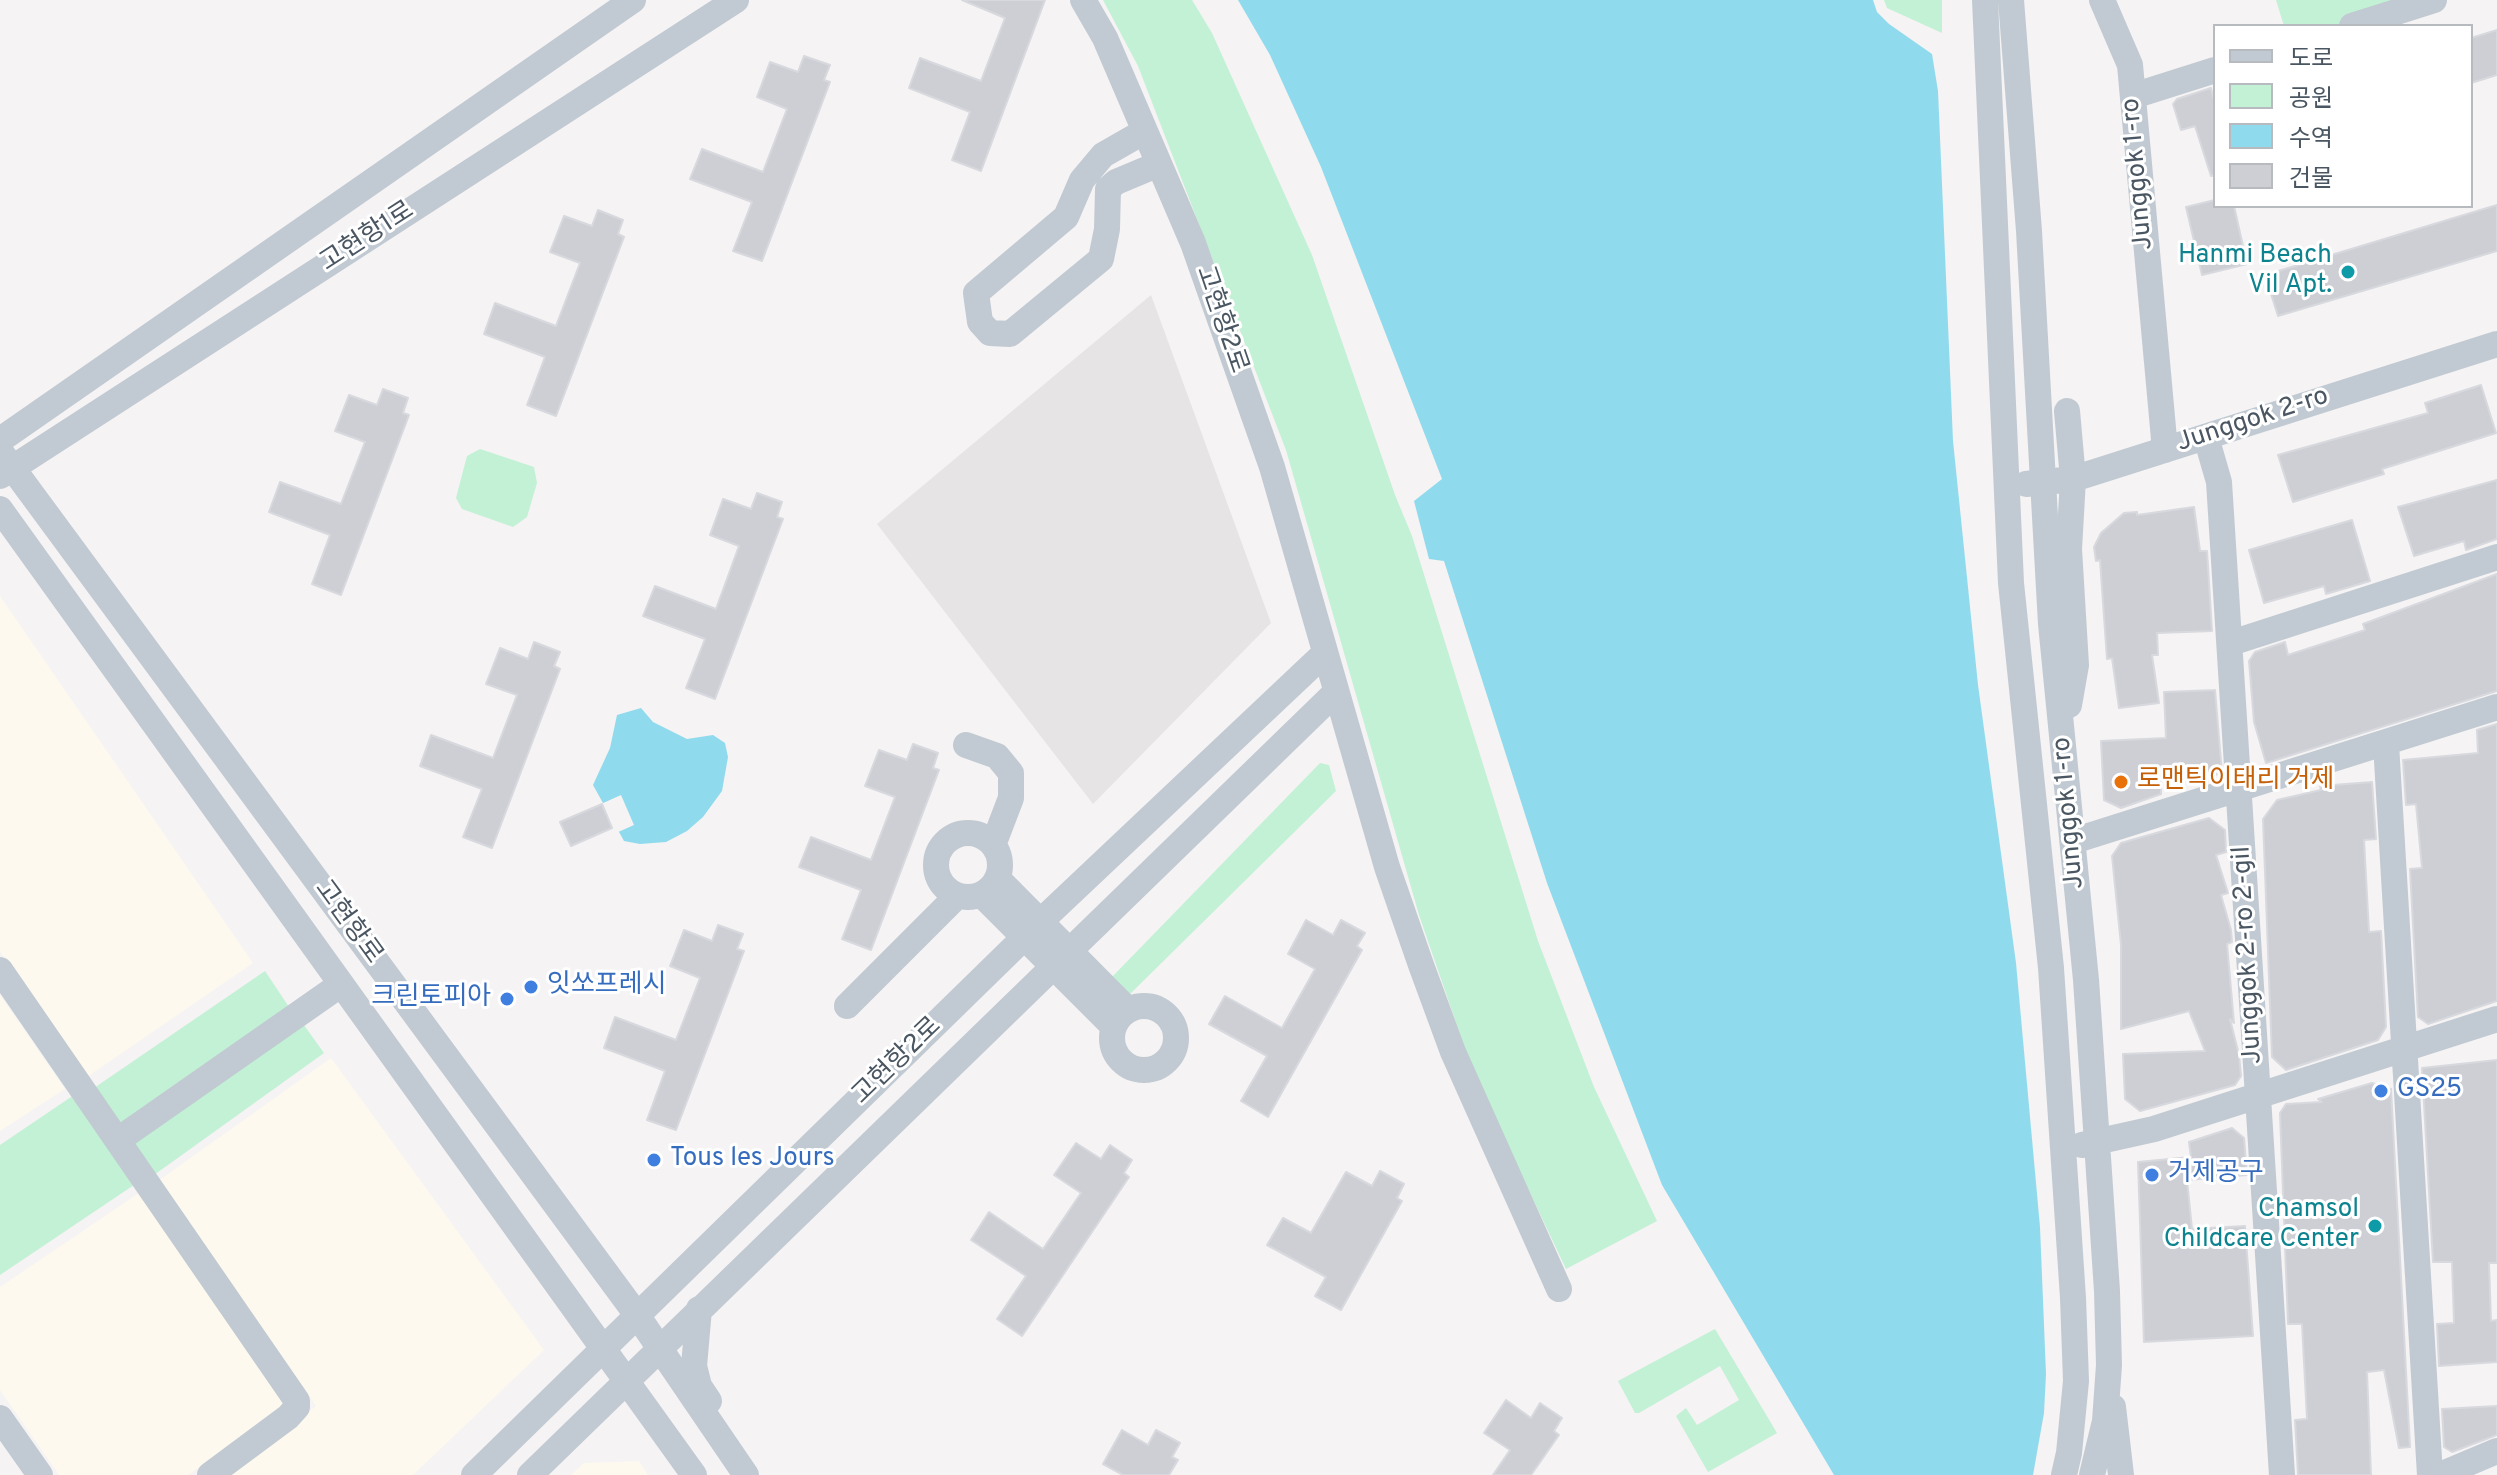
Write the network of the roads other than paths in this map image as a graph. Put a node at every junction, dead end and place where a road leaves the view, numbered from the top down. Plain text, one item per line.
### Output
1 (633, 0) edge
2 (736, 0) edge
3 (1083, 0) edge
4 (1985, 0) edge
5 (2011, 0) edge
6 (2102, 0) edge
7 (2434, 0) edge
8 (2358, 24) edge
9 (2213, 71) edge
10 (2133, 96) junction
11 (1145, 131) junction
12 (1159, 164) junction
13 (2497, 344) edge
14 (2067, 411) dead end
15 (2206, 437) junction
16 (0, 440) edge
17 (2165, 450) junction
18 (4, 465) edge
19 (2073, 479) junction
20 (2042, 483) junction
21 (2007, 485) junction
22 (0, 509) edge
23 (2497, 557) edge
24 (2231, 643) junction
25 (1325, 653) junction
26 (1335, 693) junction
27 (2497, 707) edge
28 (2063, 740) junction
29 (2386, 744) junction
30 (966, 745) dead end
31 (2240, 790) junction
32 (2073, 841) junction
33 (993, 845) junction
34 (979, 890) junction
35 (1033, 930) junction
36 (1060, 958) junction
37 (0, 970) edge
38 (340, 985) junction
39 (847, 1006) dead end
40 (1121, 1018) dead end
41 (2497, 1019) edge
42 (2402, 1050) junction
43 (2256, 1096) junction
44 (118, 1140) junction
45 (2097, 1144) junction
46 (2063, 1148) junction
47 (1559, 1289) dead end
48 (699, 1309) junction
49 (637, 1315) junction
50 (603, 1349) junction
51 (661, 1349) junction
52 (2108, 1378) junction
53 (627, 1382) junction
54 (0, 1418) edge
55 (2497, 1451) edge
56 (40, 1475) edge
57 (210, 1475) edge
58 (474, 1475) edge
59 (530, 1475) edge
60 (694, 1475) edge
61 (746, 1475) edge
62 (763, 1475) edge
63 (2064, 1475) edge
64 (2092, 1475) edge
65 (2121, 1475) edge
66 (2282, 1475) edge
67 (2430, 1475) edge
68 (2440, 1475) edge

1 - 16 street, 고현항1로
2 - 18 street, 고현항1로
3 - 11 street, 고현항2로
4 - 21 street, Junggok 1-ro
5 - 20 street, Junggok 1-ro
6 - 10 street, Junggok 1-ro
7 - 8 street
9 - 10 street
10 - 17 street, Junggok 1-ro
11 - 12 street, 고현항2로
11 - 12 street
12 - 25 street, 고현항2로
13 - 15 street, Junggok 2-ro
14 - 19 street
15 - 17 street, Junggok 2-ro
15 - 24 street, Junggok 2-ro 2-gil
17 - 19 street, Junggok 2-ro
18 - 49 street, 고현항로
19 - 20 street, Junggok 2-ro
19 - 28 street
20 - 21 street, Junggok 2-ro
20 - 28 street, Junggok 1-ro
21 - 46 street, Junggok 1-ro
22 - 38 street, 고현항로
23 - 24 street
24 - 31 street, Junggok 2-ro 2-gil
25 - 26 street, 고현항2로
25 - 35 street, 고현항2로
26 - 36 street, 고현항2로
26 - 47 street
27 - 29 street
28 - 32 street, Junggok 1-ro
29 - 31 street
29 - 42 street
30 - 33 street
31 - 32 street
31 - 43 street, Junggok 2-ro 2-gil
32 - 45 street, Junggok 1-ro
33 - 34 street
33 - 34 street
34 - 35 street
34 - 39 street
35 - 36 street
35 - 49 street, 고현항2로
36 - 40 street
36 - 48 street, 고현항2로
37 - 44 street
38 - 44 street
38 - 50 street, 고현항로
41 - 42 street
42 - 43 street
42 - 67 street
43 - 45 street
43 - 66 street, Junggok 2-ro 2-gil
44 - 57 street
45 - 46 street
45 - 52 street, Junggok 1-ro
46 - 63 street, Junggok 1-ro
48 - 51 street, 고현항2로
48 - 62 street
49 - 50 street, 고현항2로
49 - 51 street, 고현항로
50 - 53 street, 고현항로
50 - 58 street, 고현항2로
51 - 53 street, 고현항2로
51 - 61 street, 고현항로
52 - 64 street, Junggok 1-ro
52 - 65 street
53 - 59 street, 고현항2로
53 - 60 street, 고현항로
54 - 56 street
55 - 68 street

